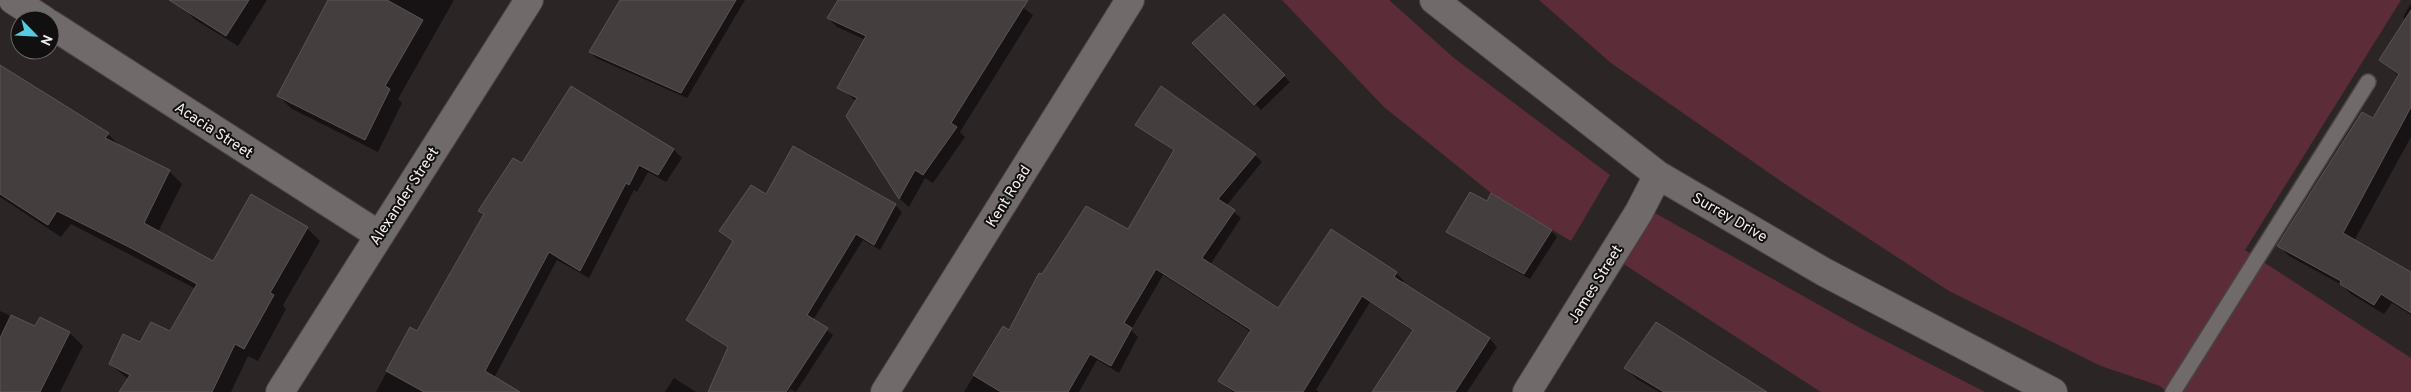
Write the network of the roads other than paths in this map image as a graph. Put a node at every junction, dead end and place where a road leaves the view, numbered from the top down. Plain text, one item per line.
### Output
1 (13, 0) edge
2 (529, 0) edge
3 (1130, 0) edge
4 (1434, 0) edge
5 (28, 10) edge
6 (60, 30) edge
7 (2368, 82) dead end
8 (1658, 174) junction
9 (379, 235) junction
10 (280, 392) edge
11 (885, 392) edge
12 (1528, 392) edge
13 (2053, 392) edge
14 (2173, 392) edge

1 - 5 street
2 - 9 street, Alexander Street
3 - 11 street, Kent Road
4 - 8 street, Surrey Drive
6 - 9 street, Acacia Street
7 - 14 lane
8 - 12 street, James Street
8 - 13 street, Surrey Drive
9 - 10 street, Alexander Street

